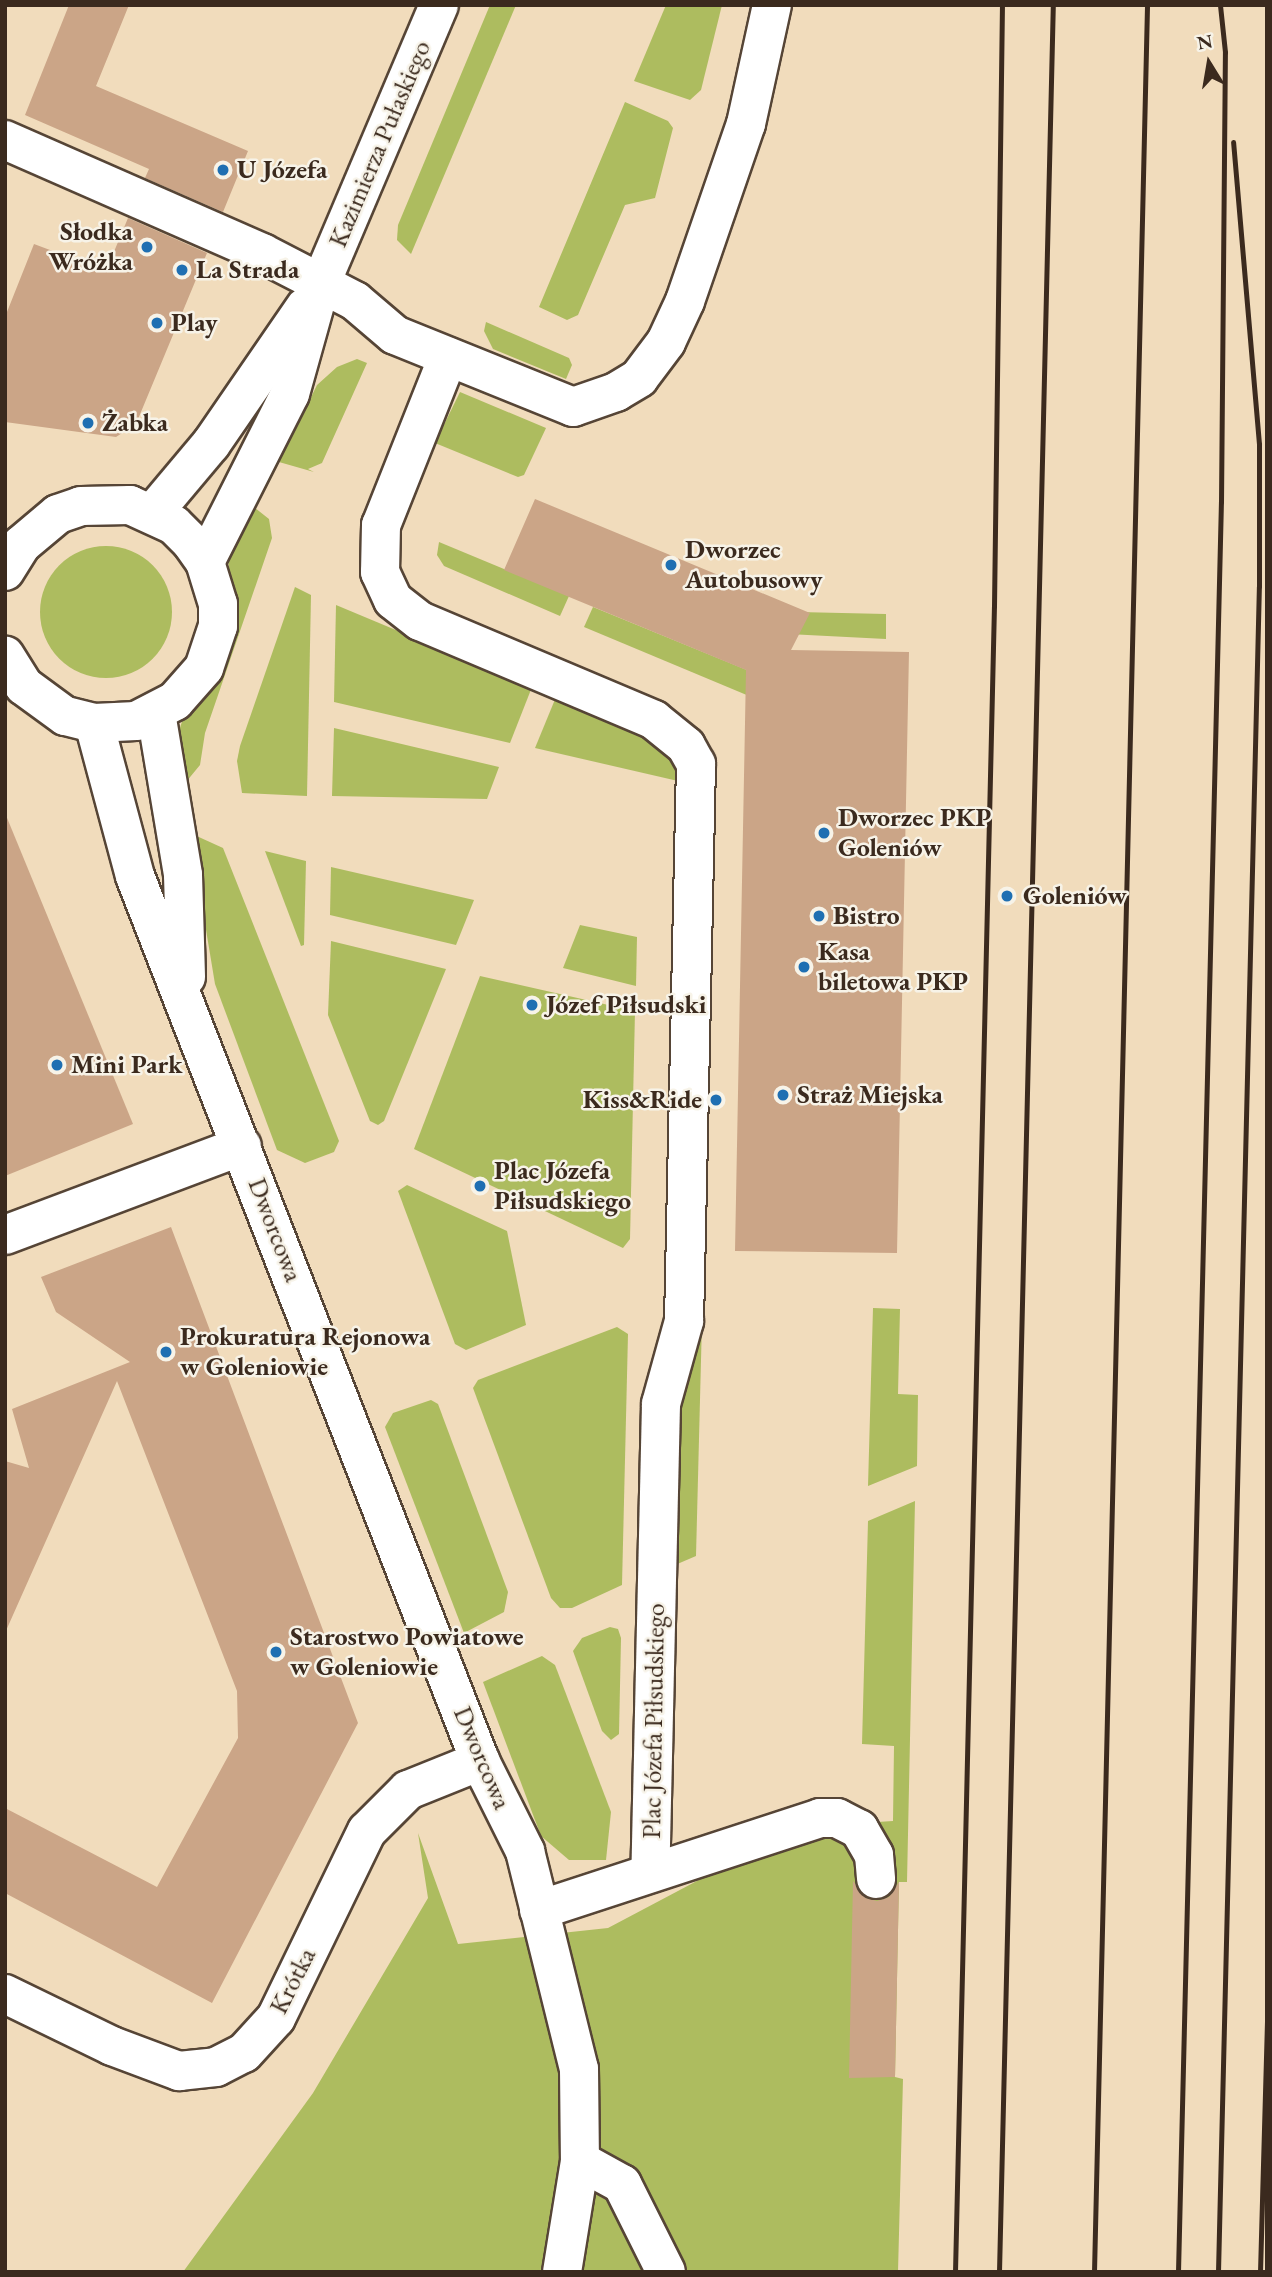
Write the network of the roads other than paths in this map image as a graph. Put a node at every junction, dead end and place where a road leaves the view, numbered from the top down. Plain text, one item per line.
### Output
1 (439, 5) edge
2 (772, 5) edge
3 (5, 140) edge
4 (321, 283) junction
5 (448, 357) junction
6 (153, 513) junction
7 (10, 553) edge
8 (205, 562) junction
9 (5, 655) edge
10 (156, 713) junction
11 (94, 723) junction
12 (187, 1004) junction
13 (243, 1146) junction
14 (5, 1235) edge
15 (480, 1761) junction
16 (650, 1873) junction
17 (876, 1879) dead end
18 (539, 1910) junction
19 (5, 1994) edge
20 (580, 2161) junction
21 (562, 2272) edge
22 (666, 2272) edge

1 - 4 street, Kazimierza Pułaskiego
2 - 5 street
3 - 4 street
4 - 5 street
4 - 6 street, Kazimierza Pułaskiego
4 - 8 street, Kazimierza Pułaskiego
5 - 16 street, Plac Józefa Piłsudskiego
6 - 7 street
6 - 8 street
8 - 10 street
9 - 11 street
10 - 11 street
10 - 12 street, Dworcowa
11 - 12 street, Dworcowa
12 - 13 street, Dworcowa
13 - 14 street, Dworcowa
13 - 15 street, Dworcowa
15 - 18 street, Dworcowa
15 - 19 street, Krótka
16 - 17 street
16 - 18 street, Plac Józefa Piłsudskiego
18 - 20 street, Dworcowa
20 - 21 street, Dworcowa
20 - 22 street

